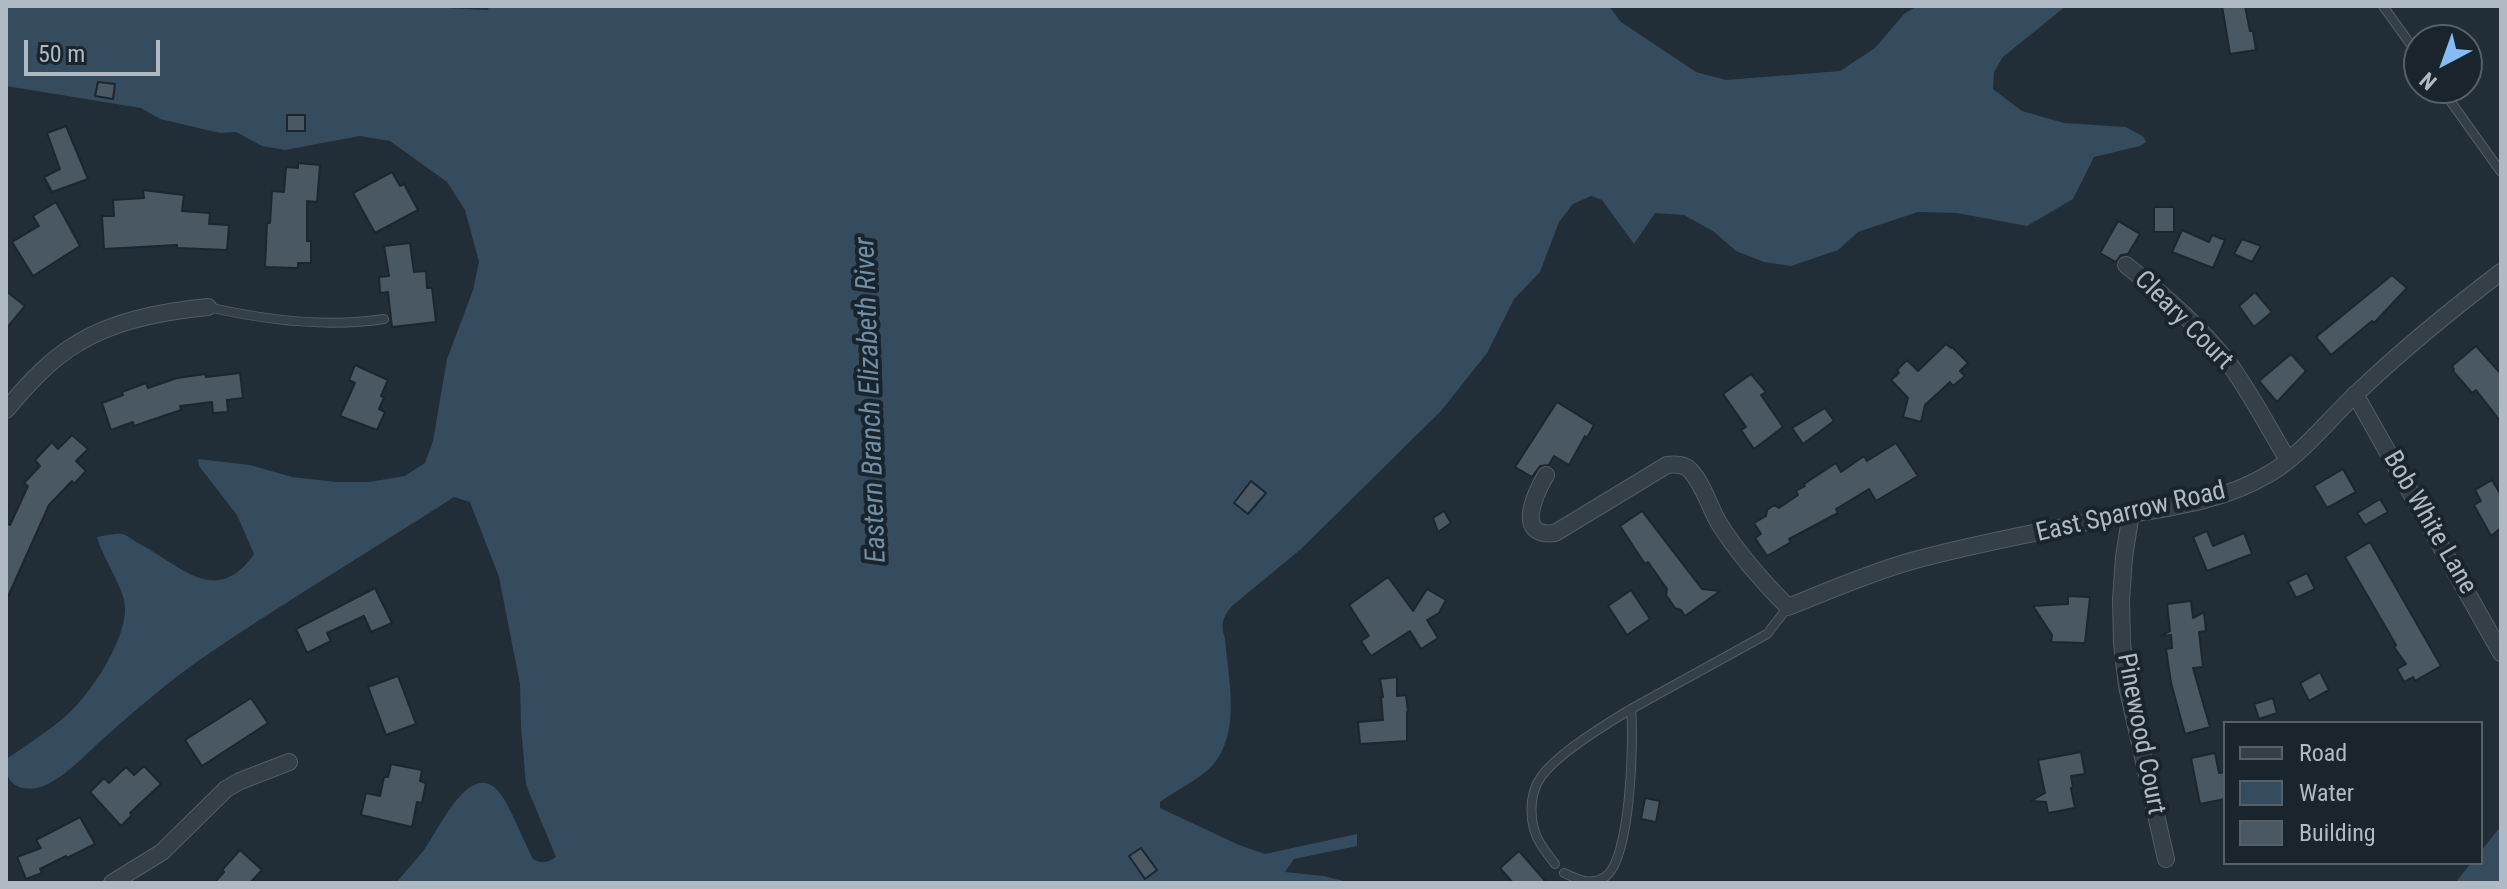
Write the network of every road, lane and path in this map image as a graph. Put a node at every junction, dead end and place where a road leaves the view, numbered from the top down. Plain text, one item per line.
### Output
1 (2383, 6) edge
2 (2403, 34) edge
3 (2452, 104) edge
4 (2501, 172) edge
5 (2126, 265) dead end
6 (2501, 272) edge
7 (208, 307) joint
8 (384, 319) dead end
9 (2355, 394) junction
10 (6, 410) edge
11 (2288, 460) junction
12 (1546, 475) dead end
13 (2131, 513) junction
14 (1788, 607) junction
15 (2501, 653) edge
16 (1631, 709) junction
17 (289, 762) dead end
18 (2166, 859) dead end
19 (1555, 864) dead end
20 (1564, 873) dead end
21 (112, 883) edge

1 - 2 lane
3 - 4 lane
5 - 11 street, Cleary Court
6 - 9 street, East Sparrow Road
7 - 8 lane
7 - 10 street
9 - 11 street, East Sparrow Road
9 - 15 street, Bob White Lane
11 - 13 street, East Sparrow Road
12 - 14 street
13 - 14 street, East Sparrow Road
13 - 18 street, Pinewood Court
14 - 16 lane
16 - 19 lane
16 - 20 lane
17 - 21 street

